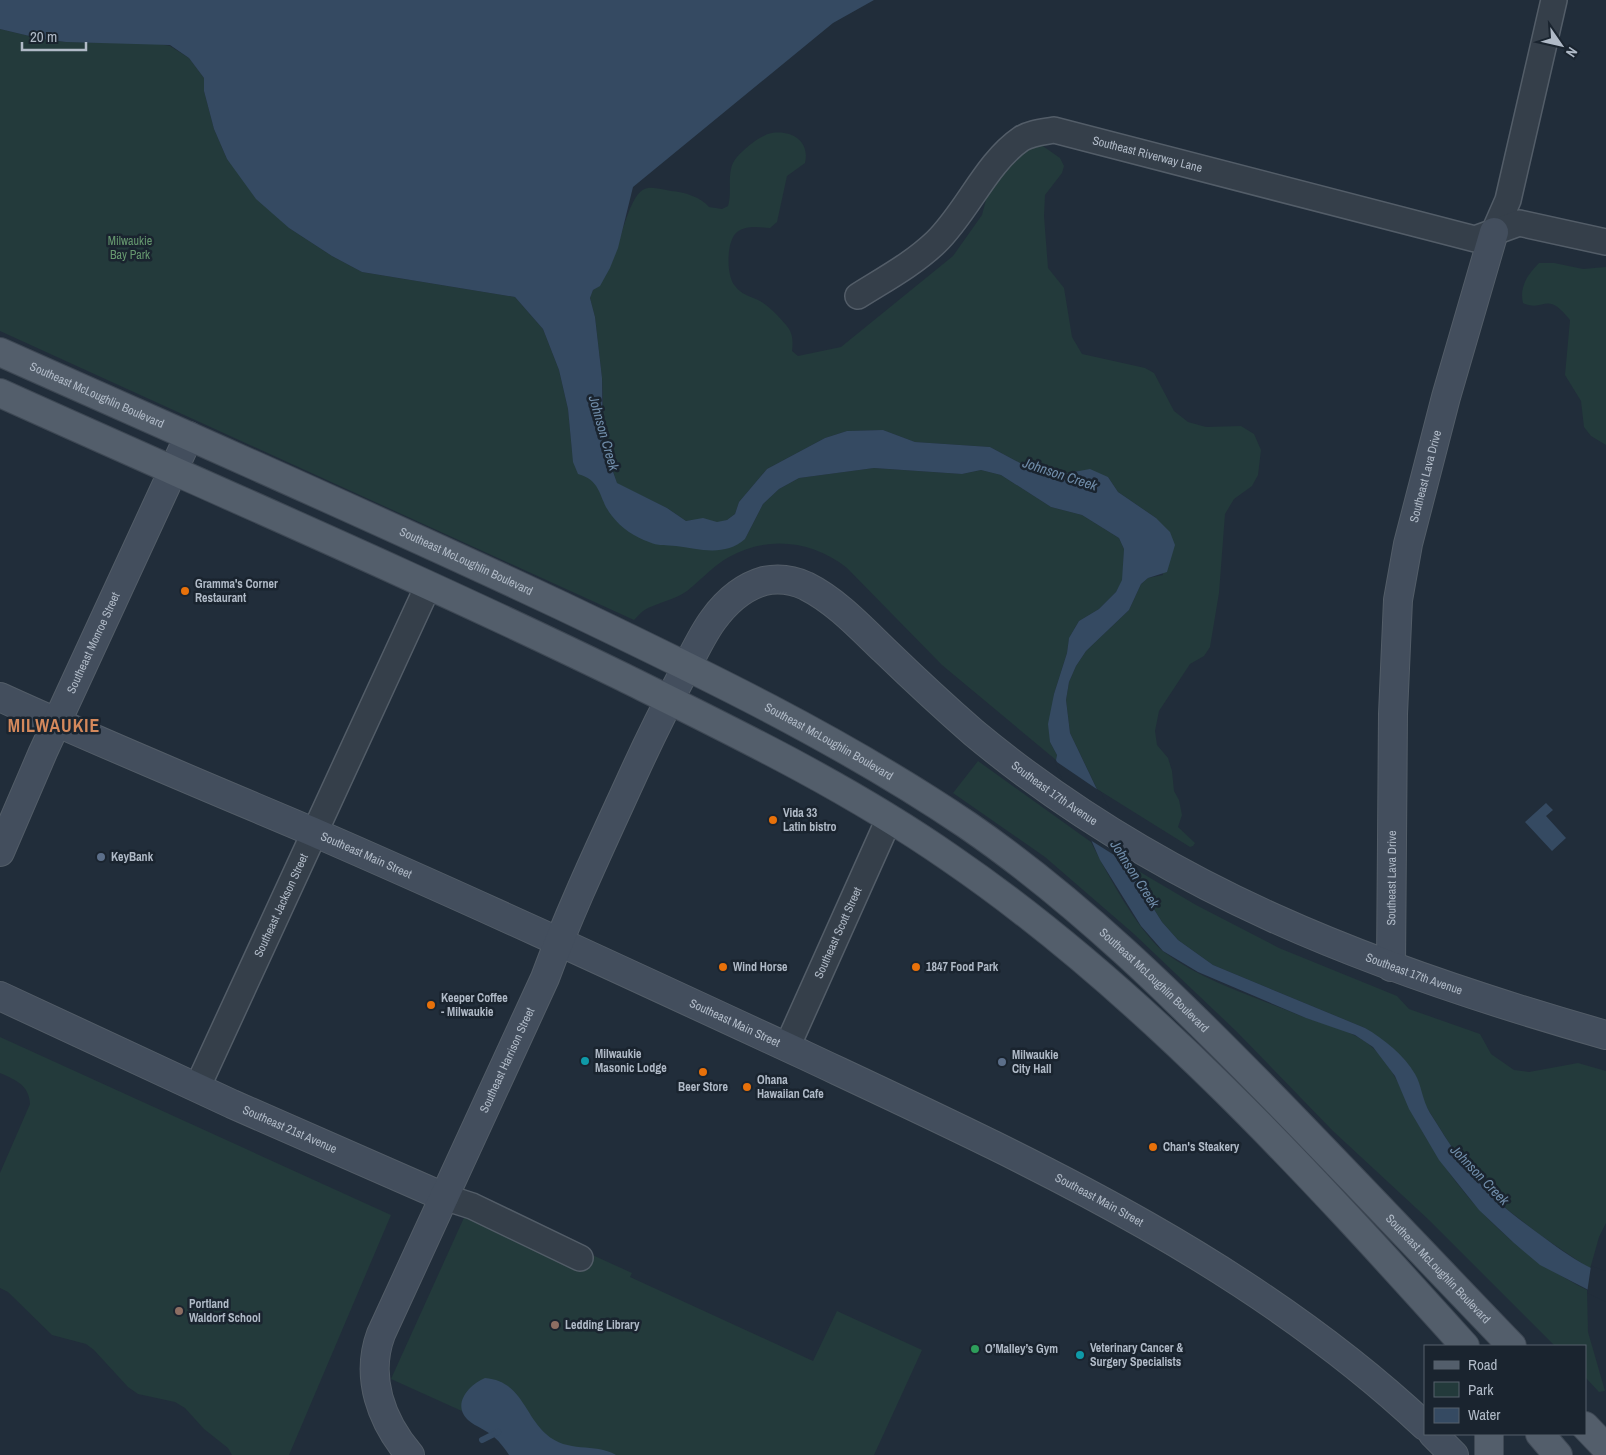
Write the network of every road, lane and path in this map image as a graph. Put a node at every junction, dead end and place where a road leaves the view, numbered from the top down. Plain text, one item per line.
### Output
1 (1554, 0) edge
2 (1494, 232) junction
3 (1606, 242) edge
4 (858, 296) dead end
5 (0, 352) edge
6 (0, 393) edge
7 (188, 436) junction
8 (173, 470) junction
9 (428, 586) junction
10 (687, 666) junction
11 (0, 697) edge
12 (669, 699) junction
13 (57, 723) junction
14 (889, 820) junction
15 (316, 833) junction
16 (0, 852) edge
17 (559, 942) junction
18 (1391, 967) junction
19 (0, 996) edge
20 (1606, 1035) edge
21 (787, 1047) junction
22 (197, 1088) junction
23 (444, 1197) junction
24 (580, 1258) dead end
25 (1464, 1345) edge
26 (1511, 1345) edge
27 (1424, 1425) edge
28 (1586, 1427) edge
29 (1434, 1435) edge
30 (1489, 1435) edge
31 (1541, 1435) edge
32 (1606, 1448) edge
33 (410, 1455) edge
34 (1454, 1455) edge
35 (1488, 1455) edge
36 (1558, 1455) edge

1 - 2 street, Southeast Lava Drive
2 - 3 street, Southeast Riverway Lane
2 - 4 street, Southeast Riverway Lane
2 - 18 street, Southeast Lava Drive
5 - 7 main road, Southeast McLoughlin Boulevard
6 - 8 main road
7 - 8 street, Southeast Monroe Street
7 - 10 main road, Southeast McLoughlin Boulevard
8 - 9 main road
8 - 13 street, Southeast Monroe Street
9 - 12 main road
9 - 15 street, Southeast Jackson Street
10 - 12 street, Southeast Harrison Street
10 - 18 street, Southeast 17th Avenue
10 - 26 main road, Southeast McLoughlin Boulevard
11 - 13 street, Southeast Main Street
12 - 14 main road
12 - 17 street, Southeast Harrison Street
13 - 15 street, Southeast Main Street
13 - 16 street, Southeast Monroe Street
14 - 21 street, Southeast Scott Street
14 - 25 main road
15 - 17 street, Southeast Main Street
15 - 22 street, Southeast Jackson Street
17 - 21 street, Southeast Main Street
17 - 23 street, Southeast Harrison Street
18 - 20 street, Southeast 17th Avenue
19 - 22 street, Southeast 21st Avenue
21 - 27 street, Southeast Main Street
22 - 23 street, Southeast 21st Avenue
23 - 24 street, Southeast 21st Avenue
23 - 33 street, Southeast Harrison Street
28 - 32 main road
29 - 34 street
30 - 35 main road
31 - 36 main road

